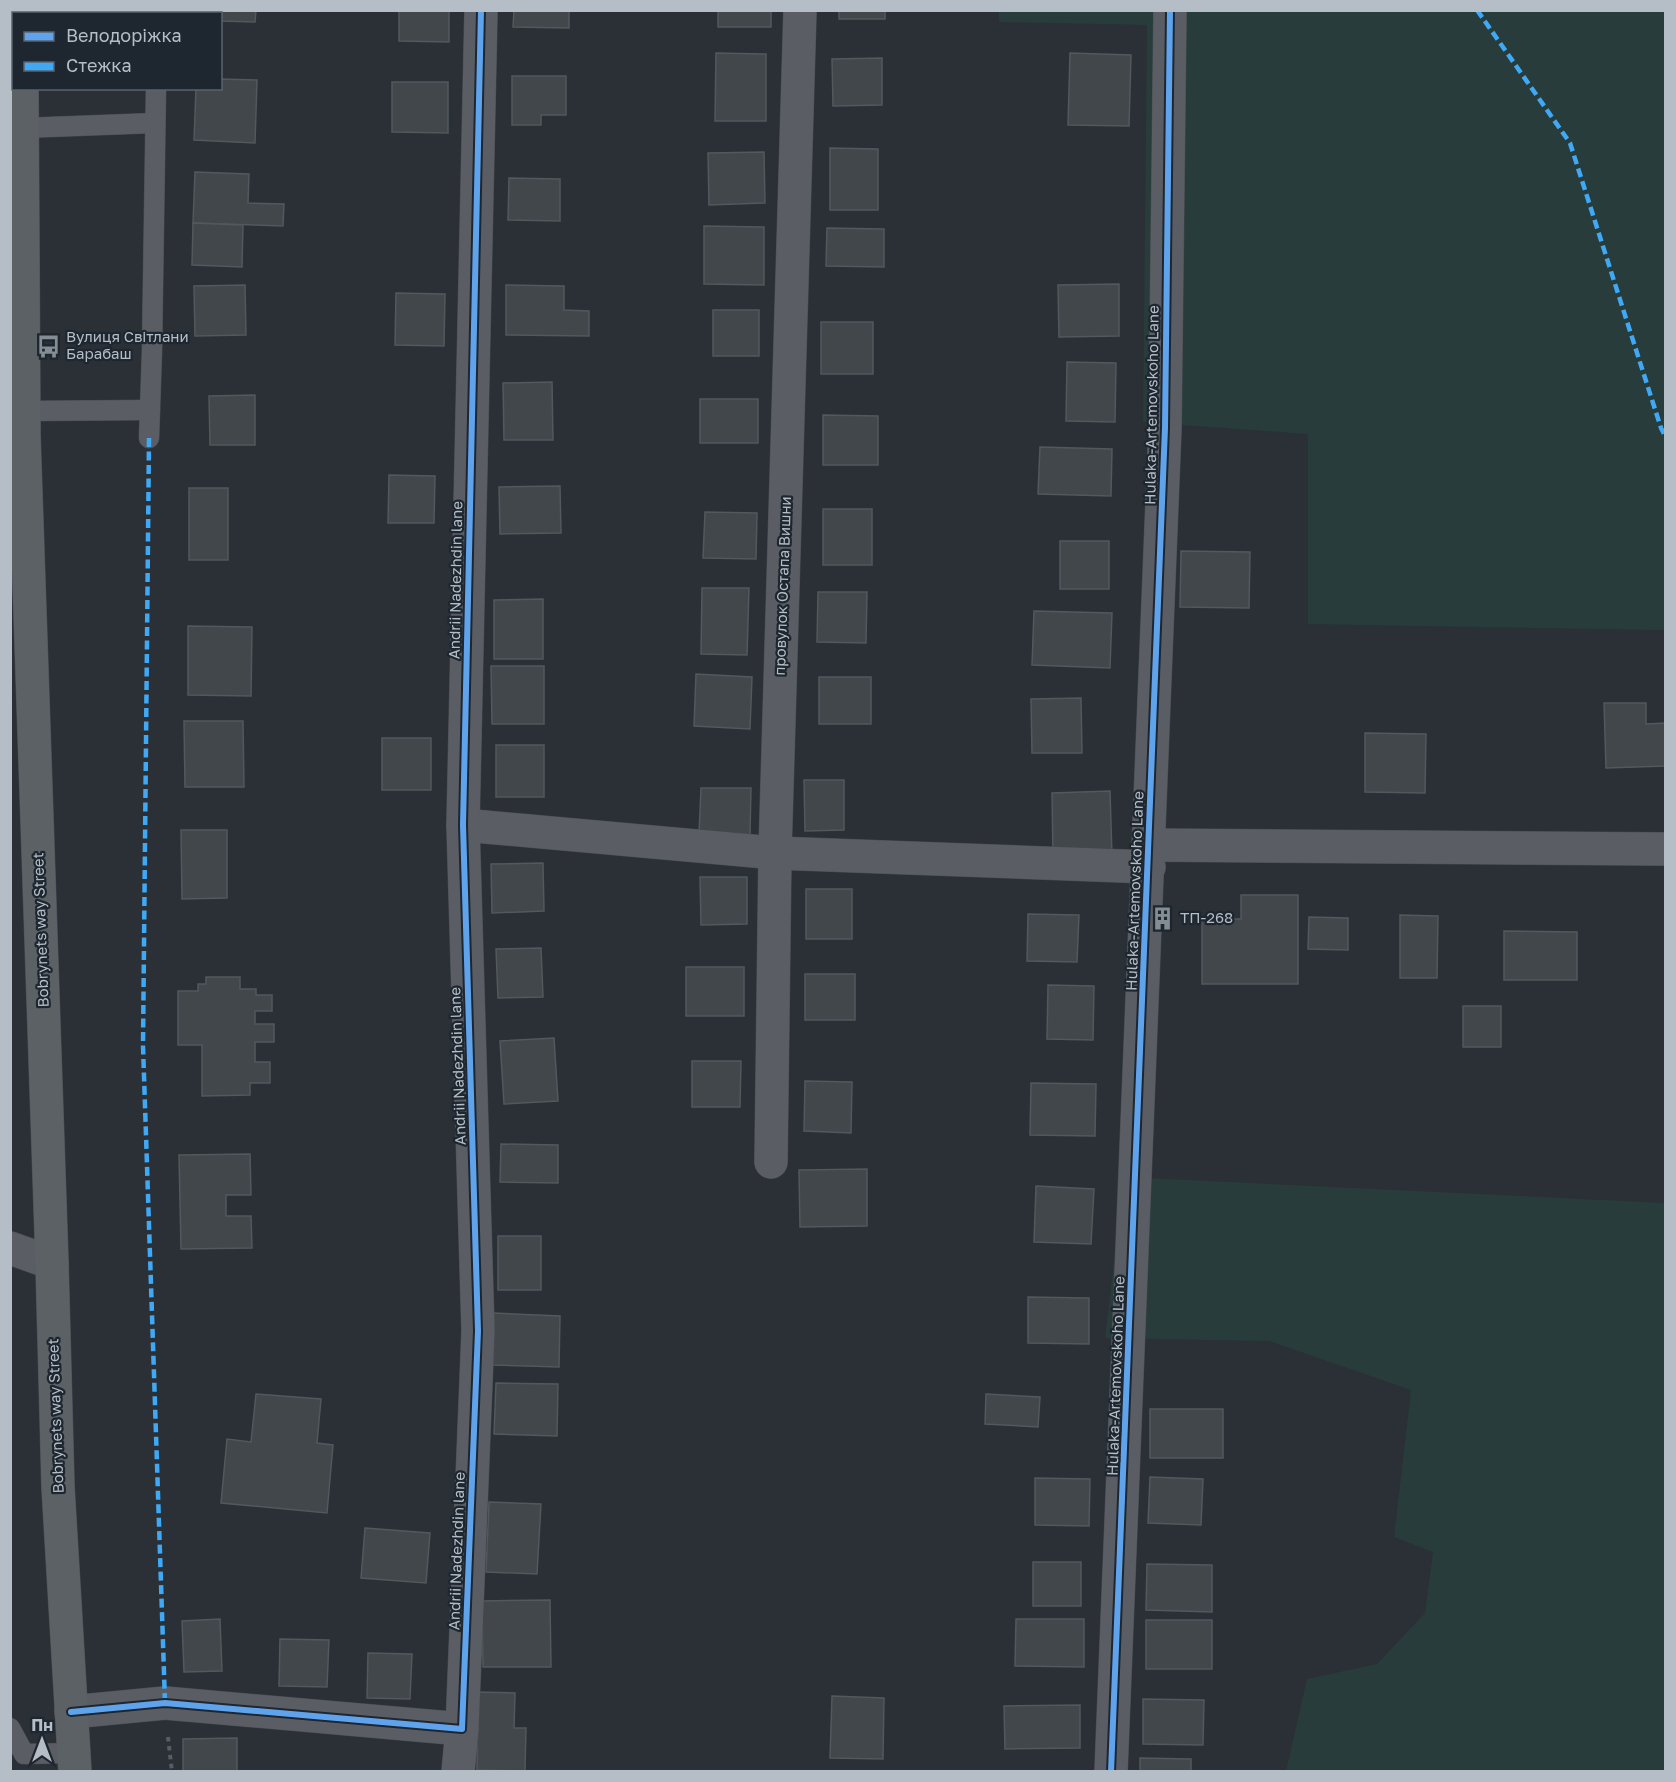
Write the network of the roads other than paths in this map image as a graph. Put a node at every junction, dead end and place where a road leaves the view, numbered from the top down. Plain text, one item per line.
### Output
1 (482, 10) edge
2 (800, 10) edge
3 (1170, 10) edge
4 (22, 90) edge
5 (156, 90) edge
6 (155, 123) junction
7 (22, 128) junction
8 (150, 410) junction
9 (23, 411) junction
10 (149, 438) dead end
11 (463, 825) junction
12 (1665, 849) edge
13 (776, 853) junction
14 (1149, 856) junction
15 (771, 1162) dead end
16 (10, 1248) edge
17 (52, 1263) junction
18 (71, 1712) junction
19 (10, 1728) edge
20 (462, 1729) junction
21 (74, 1762) edge
22 (458, 1772) edge
23 (1111, 1772) edge

1 - 11 street, Andrii Nadezhdin lane
2 - 13 street, провулок Остапа Вишни
3 - 14 street, Hulaka-Artemovskoho Lane
4 - 7 main road, Bobrynets way Street
5 - 6 lane
6 - 7 lane
6 - 8 lane
7 - 9 main road, Bobrynets way Street
8 - 9 lane
8 - 10 lane
9 - 17 main road, Bobrynets way Street
11 - 13 street
11 - 20 street, Andrii Nadezhdin lane
12 - 14 street
13 - 14 street
13 - 15 street, провулок Остапа Вишни
14 - 23 street, Hulaka-Artemovskoho Lane
16 - 17 street
17 - 18 main road, Bobrynets way Street
18 - 20 street
18 - 21 main road, Bobrynets way Street
19 - 21 lane
20 - 22 street, Andrii Nadezhdin lane

